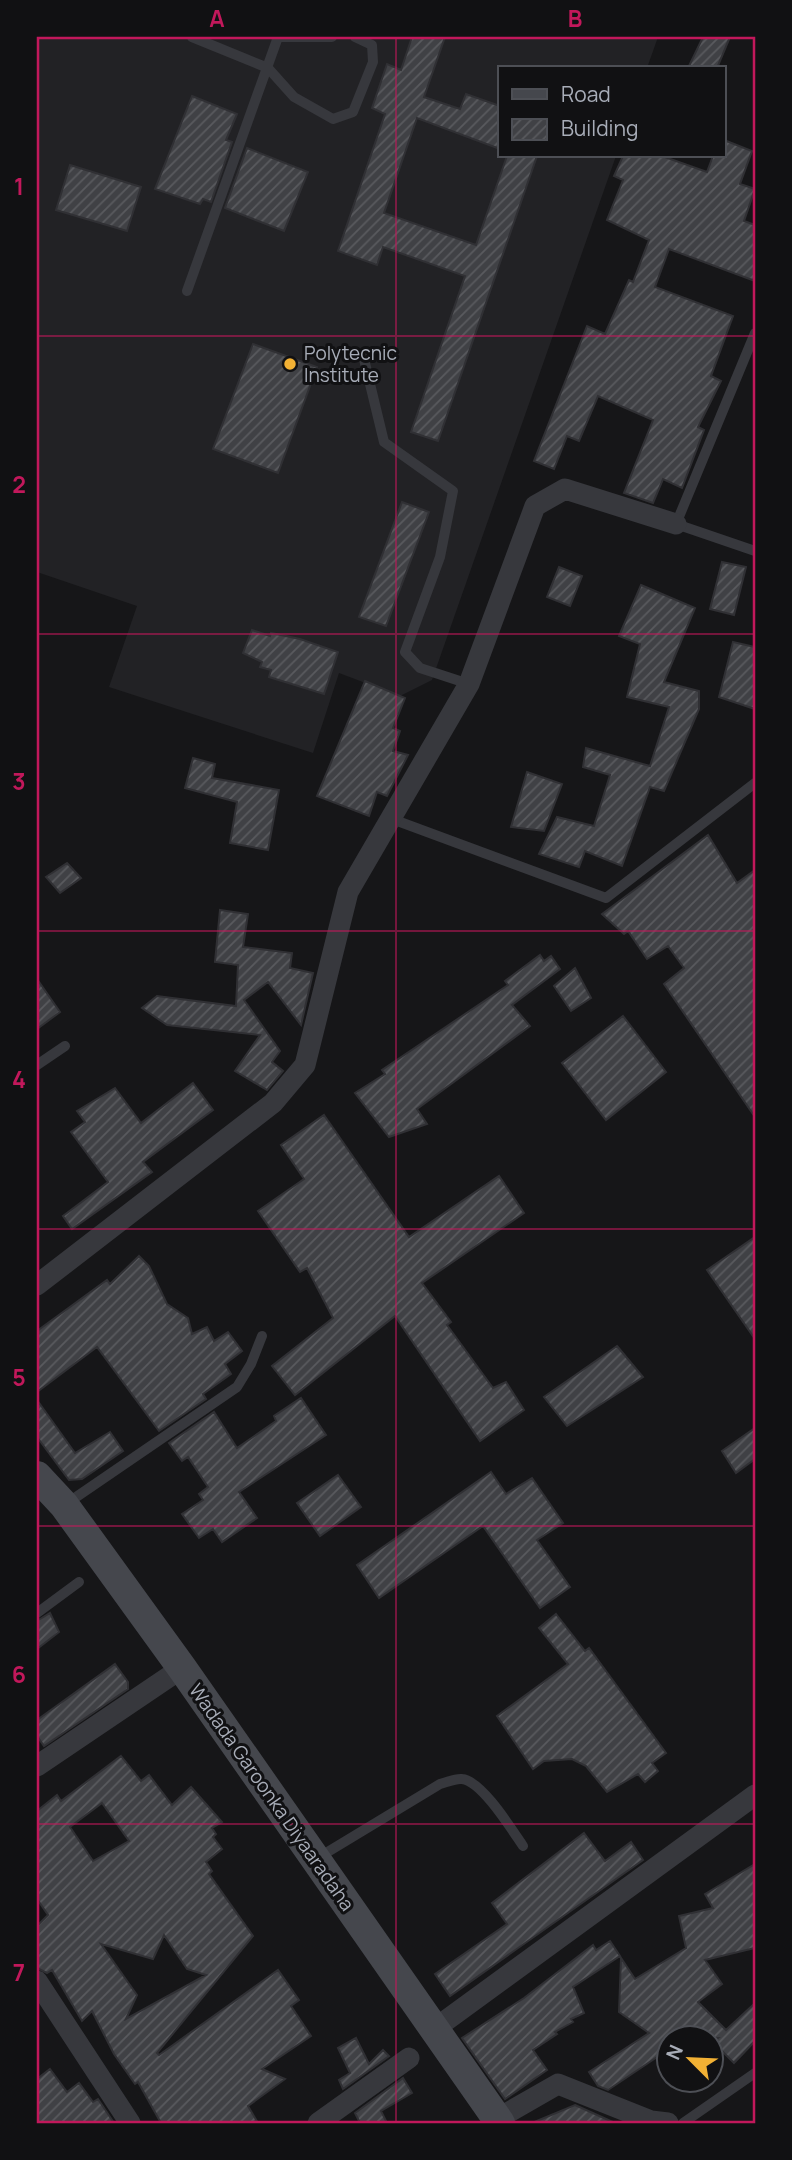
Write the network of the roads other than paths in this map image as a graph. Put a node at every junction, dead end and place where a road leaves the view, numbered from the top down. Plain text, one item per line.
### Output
1 (192, 37) edge
2 (277, 37) edge
3 (332, 37) edge
4 (355, 37) edge
5 (268, 68) junction
6 (187, 291) dead end
7 (755, 333) edge
8 (363, 355) dead end
9 (676, 524) junction
10 (755, 551) edge
11 (469, 684) junction
12 (755, 783) edge
13 (392, 819) junction
14 (65, 1046) dead end
15 (37, 1065) edge
16 (37, 1285) edge
17 (262, 1336) dead end
18 (37, 1476) edge
19 (64, 1505) junction
20 (79, 1582) dead end
21 (37, 1613) edge
22 (182, 1668) junction
23 (37, 1766) edge
24 (755, 1796) edge
25 (523, 1846) dead end
26 (315, 1860) junction
27 (37, 1981) edge
28 (433, 2030) junction
29 (409, 2058) dead end
30 (755, 2073) edge
31 (498, 2121) edge
32 (131, 2123) edge
33 (318, 2123) edge
34 (668, 2123) edge
35 (683, 2123) edge

1 - 5 lane
2 - 3 lane
2 - 5 lane
4 - 5 lane
5 - 6 lane
7 - 9 lane
8 - 11 lane
9 - 10 lane
9 - 11 street
11 - 13 street
12 - 13 lane
13 - 16 street
14 - 15 lane
17 - 19 lane
18 - 19 main road, Wadada Garoonka Diyaaradaha
19 - 22 main road, Wadada Garoonka Diyaaradaha
20 - 21 lane
22 - 23 street
22 - 26 main road, Wadada Garoonka Diyaaradaha
24 - 28 street
25 - 26 lane
26 - 28 main road, Wadada Garoonka Diyaaradaha
27 - 32 street
28 - 31 main road, Wadada Garoonka Diyaaradaha
29 - 33 street
30 - 35 lane
31 - 34 street

